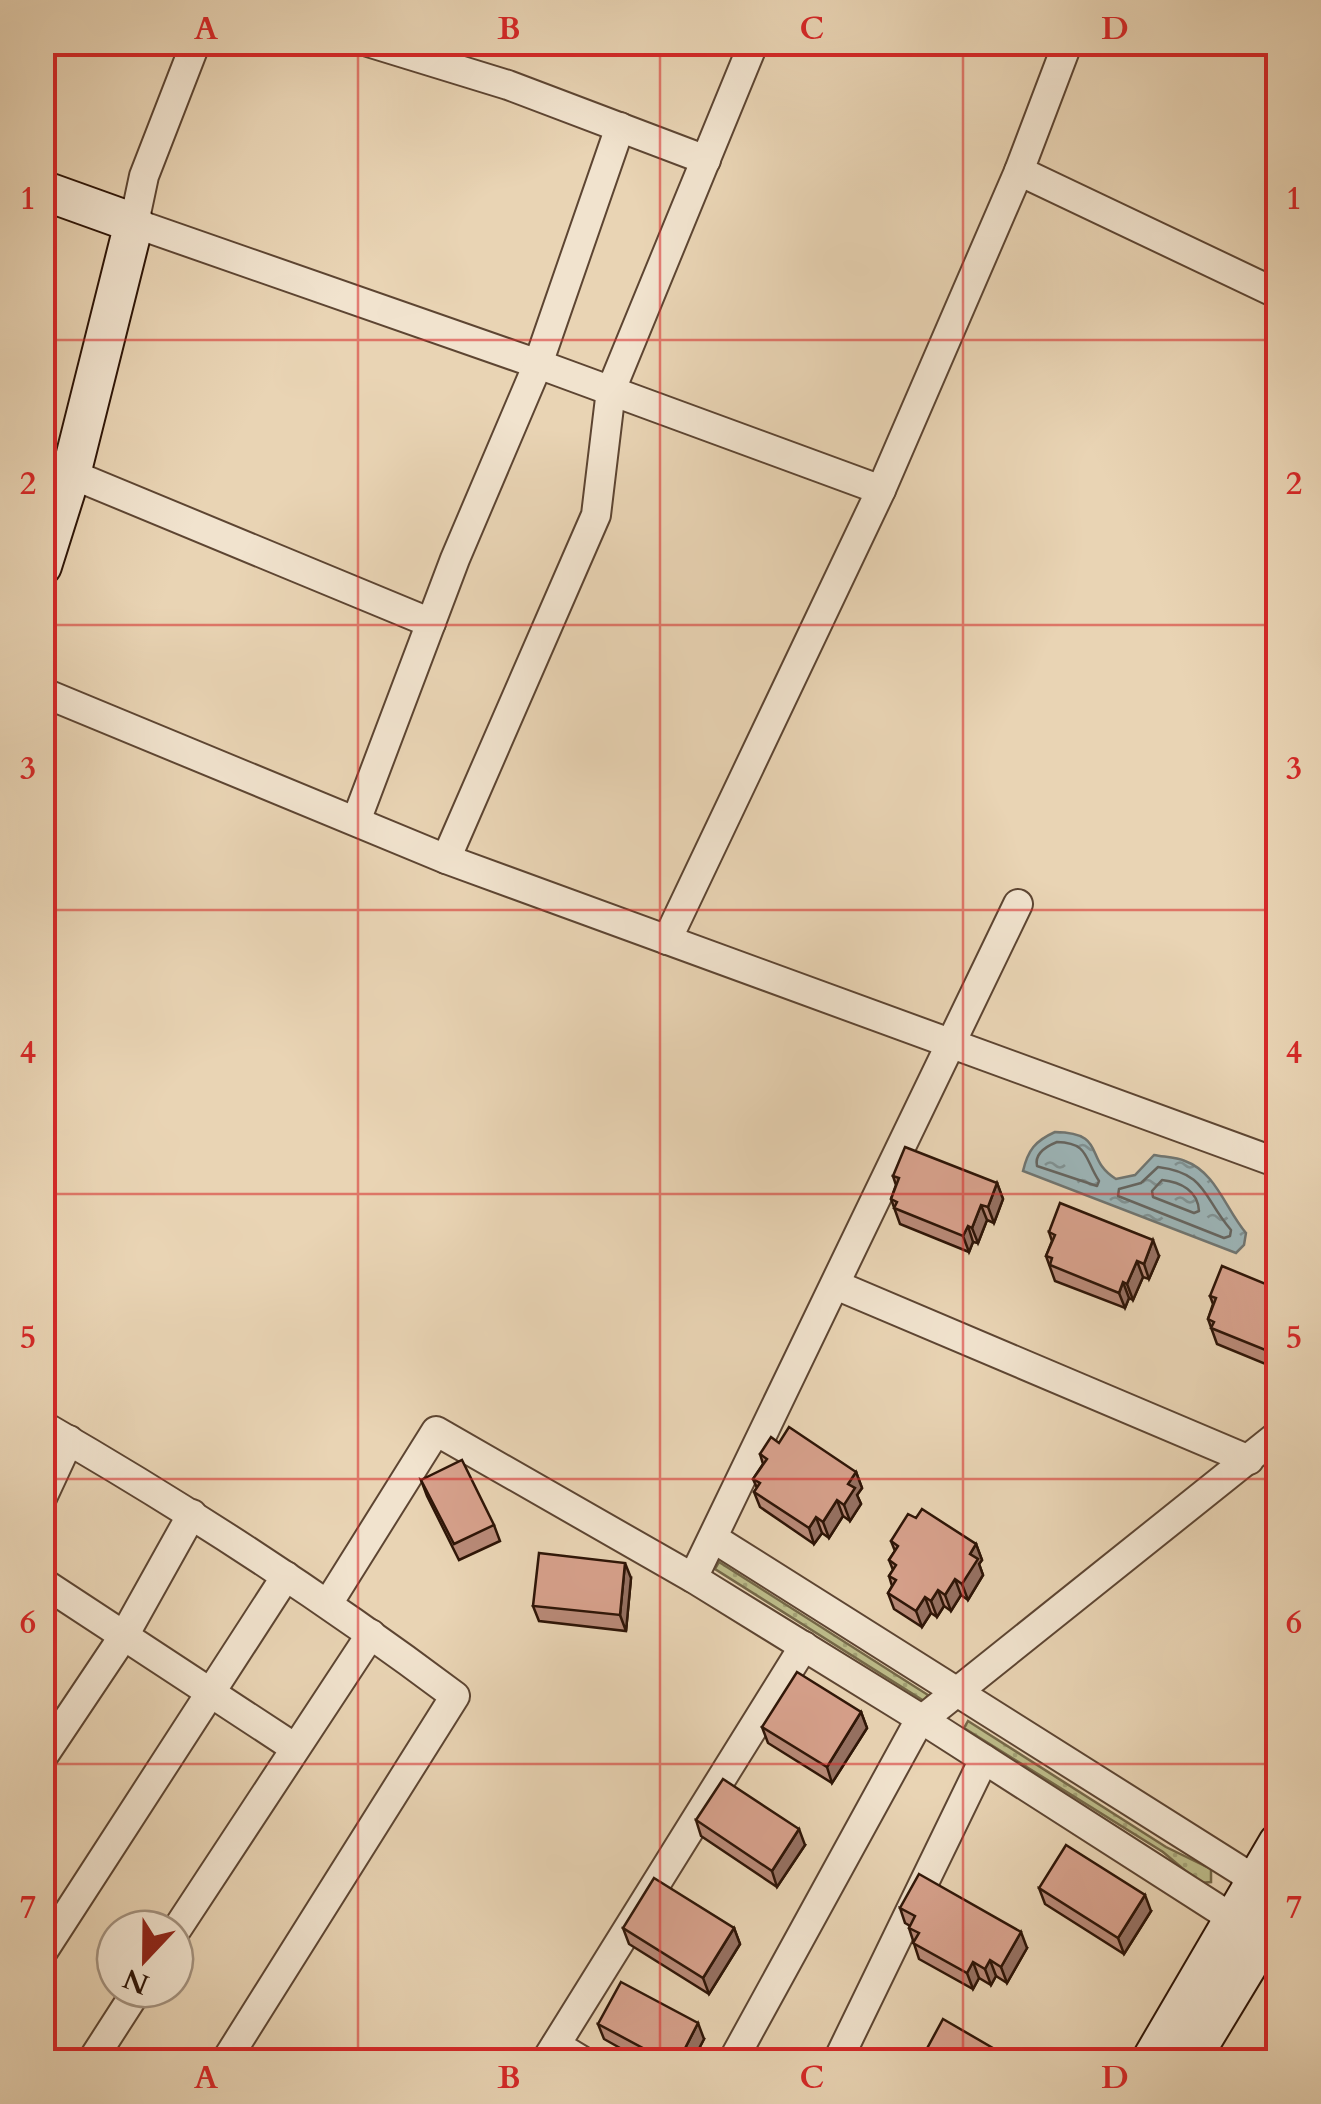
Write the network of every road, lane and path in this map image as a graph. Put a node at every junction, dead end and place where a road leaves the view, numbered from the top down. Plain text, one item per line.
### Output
1 (196, 42) edge
2 (368, 42) edge
3 (754, 42) edge
4 (1068, 42) edge
5 (620, 127) junction
6 (706, 160) junction
7 (1019, 171) junction
8 (42, 190) edge
9 (134, 223) junction
10 (1278, 294) edge
11 (538, 364) junction
12 (611, 390) junction
13 (72, 474) junction
14 (881, 490) junction
15 (42, 566) edge
16 (431, 623) junction
17 (42, 692) edge
18 (356, 821) junction
19 (446, 860) junction
20 (1018, 904) dead end
21 (667, 940) junction
22 (950, 1043) junction
23 (1278, 1163) edge
24 (836, 1285) junction
25 (42, 1426) edge
26 (1278, 1436) edge
27 (68, 1440) junction
28 (1249, 1460) junction
29 (42, 1498) edge
30 (192, 1514) junction
31 (713, 1538) junction
32 (286, 1576) junction
33 (693, 1578) junction
34 (42, 1582) edge
35 (328, 1602) junction
36 (125, 1634) junction
37 (371, 1634) junction
38 (804, 1646) junction
39 (957, 1693) junction
40 (211, 1694) junction
41 (923, 1720) junction
42 (295, 1748) junction
43 (42, 1758) edge
44 (984, 1759) junction
45 (1278, 1843) edge
46 (190, 1909) edge
47 (1265, 1920) edge
48 (42, 1952) edge
49 (125, 2009) edge
50 (551, 2053) edge
51 (91, 2062) edge
52 (225, 2062) edge
53 (584, 2062) edge
54 (732, 2062) edge
55 (837, 2062) edge
56 (1150, 2062) edge
57 (1189, 2062) edge

1 - 9 street
2 - 5 street
3 - 6 street
4 - 7 street
5 - 6 street
5 - 11 street
6 - 12 street
7 - 10 street
7 - 14 street
8 - 9 street
9 - 11 street
9 - 13 street
11 - 12 street
11 - 16 street
12 - 14 street
12 - 19 street
13 - 15 street
13 - 16 street
14 - 21 street
16 - 18 street
17 - 18 street
18 - 19 street
19 - 21 street
20 - 22 street
21 - 22 street
22 - 23 street
22 - 24 street
24 - 28 street
24 - 31 street
25 - 27 street
26 - 28 street
27 - 29 street
27 - 30 street
28 - 39 street
30 - 32 street
30 - 36 street
31 - 33 street
31 - 39 street
32 - 35 street
32 - 40 street
33 - 35 street
33 - 38 street
34 - 36 street
35 - 37 street
36 - 40 street
36 - 43 street
37 - 42 street
37 - 52 street
38 - 41 street
38 - 50 street
39 - 41 street
39 - 47 street
40 - 42 street
40 - 48 street
41 - 44 street
41 - 54 street
42 - 46 street
44 - 47 street
44 - 55 street
45 - 47 street
47 - 56 street
47 - 57 street
49 - 51 street
50 - 53 street

